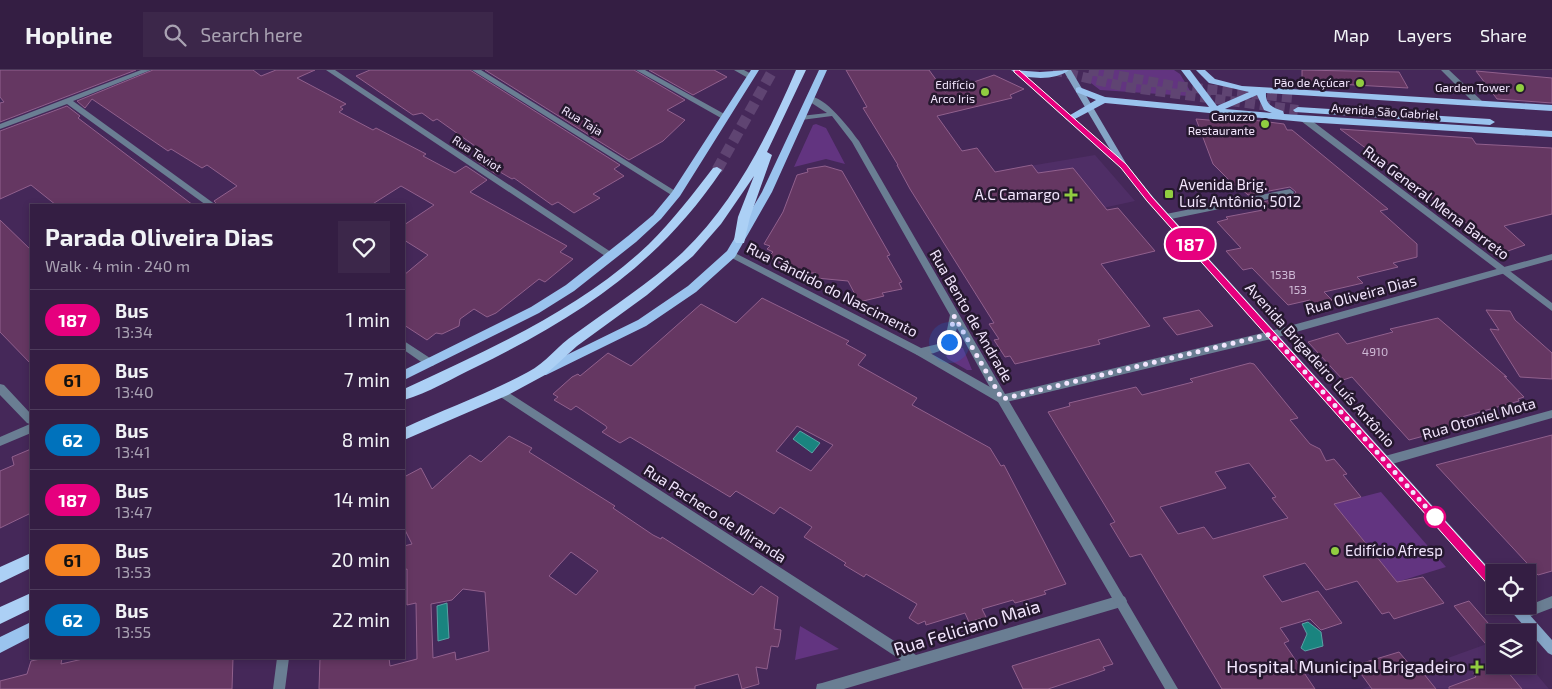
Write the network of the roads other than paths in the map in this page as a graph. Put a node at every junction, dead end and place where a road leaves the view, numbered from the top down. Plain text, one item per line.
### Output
1 (147, 70) edge
2 (330, 70) edge
3 (476, 70) edge
4 (640, 70) edge
5 (738, 70) edge
6 (801, 70) edge
7 (823, 70) edge
8 (1016, 70) edge
9 (1066, 70) edge
10 (1185, 70) edge
11 (1200, 70) edge
12 (1445, 70) edge
13 (753, 73) edge
14 (1079, 90) junction
15 (1262, 90) junction
16 (810, 98) junction
17 (1294, 98) tunnel mouth
18 (1103, 100) junction
19 (68, 101) junction
20 (1479, 103) junction
21 (1088, 106) junction
22 (784, 107) junction
23 (1552, 108) edge
24 (1216, 110) junction
25 (1298, 110) tunnel mouth
26 (834, 114) junction
27 (724, 116) junction
28 (1552, 116) edge
29 (801, 118) junction
30 (1070, 118) junction
31 (1304, 119) junction
32 (1552, 126) edge
33 (0, 127) edge
34 (1552, 134) edge
35 (1124, 166) junction
36 (716, 170) tunnel mouth
37 (1290, 192) dead end
38 (676, 194) junction
39 (211, 204) edge
40 (1166, 217) junction
41 (740, 240) junction
42 (731, 254) junction
43 (611, 256) junction
44 (1552, 257) edge
45 (1503, 271) junction
46 (1552, 308) edge
47 (954, 316) junction
48 (1271, 334) junction
49 (405, 346) edge
50 (920, 352) junction
51 (430, 363) junction
52 (537, 374) junction
53 (405, 376) edge
54 (0, 388) edge
55 (500, 391) junction
56 (405, 395) edge
57 (1002, 399) junction
58 (1552, 414) edge
59 (30, 419) edge
60 (30, 428) edge
61 (405, 434) edge
62 (0, 442) edge
63 (1385, 461) junction
64 (30, 560) edge
65 (1486, 574) edge
66 (0, 575) edge
67 (30, 601) edge
68 (1121, 601) junction
69 (1552, 602) edge
70 (1536, 605) edge
71 (1521, 614) edge
72 (0, 616) edge
73 (30, 630) edge
74 (0, 646) edge
75 (1552, 649) edge
76 (283, 659) edge
77 (914, 662) junction
78 (279, 689) edge
79 (822, 689) edge
80 (1172, 689) edge

1 - 19 street
2 - 43 street, Rua Teviot
3 - 38 street, Rua Taja
4 - 27 street
5 - 13 street
6 - 22 highway
7 - 16 main road
8 - 9 main road
8 - 30 main road, Avenida Brigadeiro Luís Antônio
9 - 14 main road, Avenida Brigadeiro Luís Antônio
10 - 24 main road
11 - 15 main road, Avenida São Gabriel
12 - 20 street
13 - 27 main road
14 - 18 main road
14 - 21 main road, Avenida Brigadeiro Luís Antônio
15 - 20 main road, Avenida São Gabriel
15 - 24 main road
15 - 31 main road
16 - 26 street, Rua Bento de Andrade
16 - 29 main road
17 - 28 main road
18 - 21 main road
18 - 24 main road, Avenida São Gabriel
19 - 33 street
19 - 39 street
20 - 23 main road, Avenida São Gabriel
21 - 30 main road
21 - 35 main road, Avenida Brigadeiro Luís Antônio
22 - 41 highway
22 - 52 highway
24 - 31 main road, Avenida São Gabriel
25 - 32 main road
26 - 29 street
26 - 47 street, Rua Bento de Andrade
27 - 38 main road
29 - 41 main road
30 - 35 main road, Avenida Brigadeiro Luís Antônio
31 - 34 main road, Avenida São Gabriel
31 - 45 street, Rua General Mena Barreto
35 - 40 main road, Avenida Brigadeiro Luís Antônio
36 - 56 highway
37 - 40 street
38 - 43 main road
40 - 48 main road, Avenida Brigadeiro Luís Antônio
41 - 42 main road
42 - 50 street, Rua Cândido do Nascimento
42 - 52 main road
43 - 51 main road
44 - 45 street, Rua Oliveira Dias
45 - 46 street, Rua General Mena Barreto
45 - 48 street, Rua Oliveira Dias
47 - 50 street, Rua Cândido do Nascimento
47 - 57 street, Rua Bento de Andrade
48 - 57 street, Rua Oliveira Dias
48 - 63 main road, Avenida Brigadeiro Luís Antônio
49 - 51 street
50 - 57 street, Rua Cândido do Nascimento
51 - 53 main road
52 - 55 highway
54 - 59 street
55 - 61 highway
55 - 77 street, Rua Pacheco de Miranda
57 - 68 street, Rua Bento de Andrade
58 - 63 street, Rua Otoniel Mota
60 - 62 street
63 - 65 main road, Avenida Brigadeiro Luís Antônio
64 - 66 highway
67 - 72 highway
68 - 77 street, Rua Feliciano Maia
68 - 80 street, Rua Bento de Andrade
69 - 70 street
71 - 75 main road
73 - 74 main road
76 - 78 street
77 - 79 street, Rua Feliciano Maia

